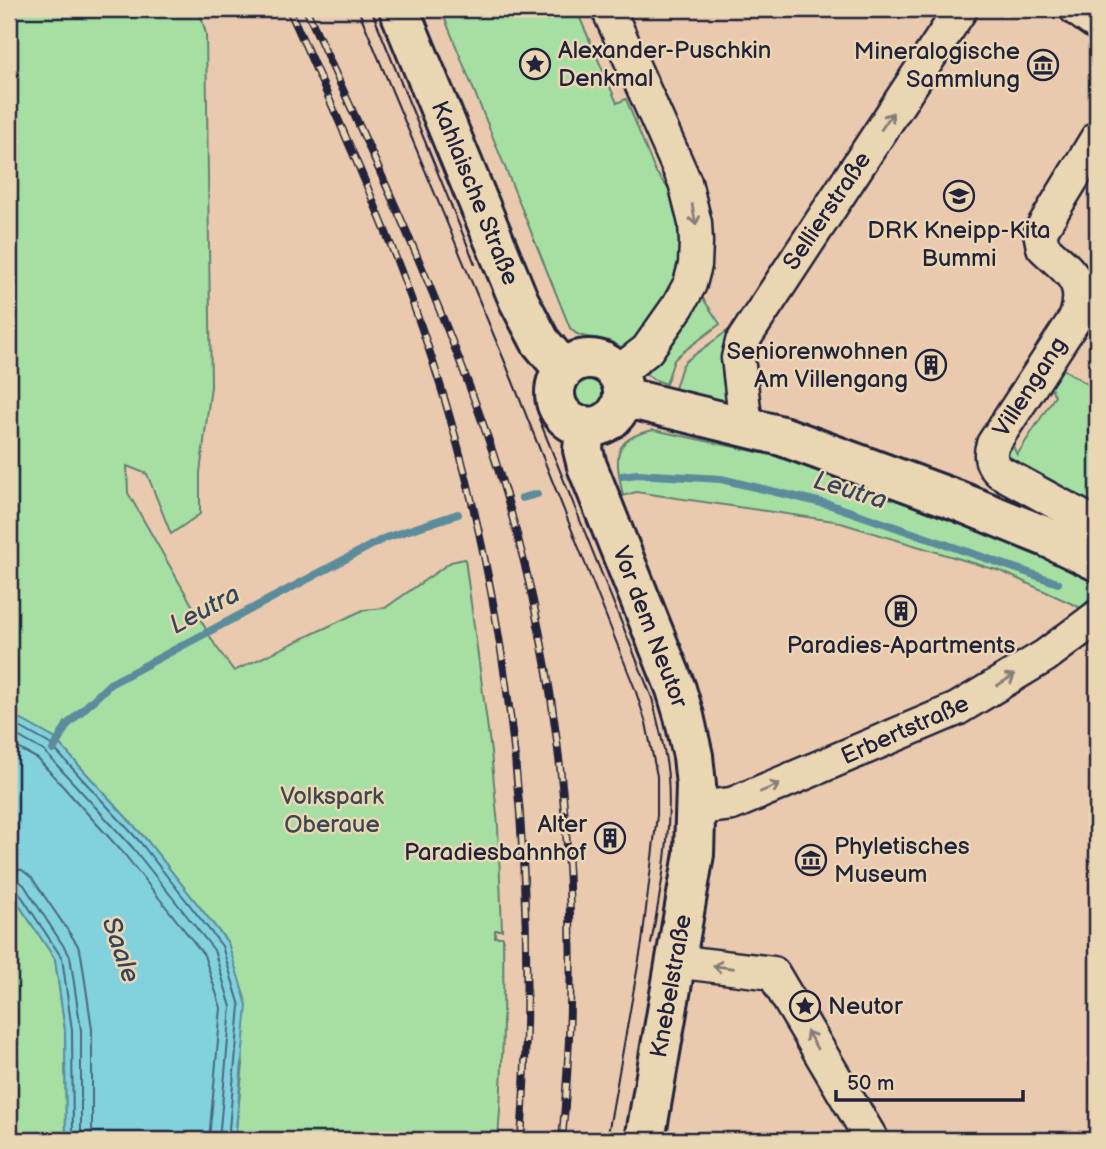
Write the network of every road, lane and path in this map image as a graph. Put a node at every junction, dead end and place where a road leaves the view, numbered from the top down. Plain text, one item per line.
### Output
1 (399, 9) edge
2 (608, 9) edge
3 (961, 9) edge
4 (1076, 9) edge
5 (1097, 24) edge
6 (1097, 138) edge
7 (564, 370) junction
8 (620, 385) junction
9 (585, 426) junction
10 (747, 426) junction
11 (1097, 526) edge
12 (1097, 561) edge
13 (1097, 617) edge
14 (696, 820) junction
15 (674, 961) junction
16 (645, 1140) edge
17 (872, 1140) edge

1 - 7 main road, Kahlaische Straße
2 -> 8 street
10 -> 3 street, Sellierstraße
4 - 5 street
6 - 11 street, Villengang
7 - 8 main road
7 - 9 main road
8 - 9 main road
8 - 10 main road
9 - 14 main road, Vor dem Neutor
10 - 12 main road
14 -> 13 street, Erbertstraße
14 - 15 main road, Knebelstraße
15 - 16 main road, Knebelstraße
17 -> 15 street

